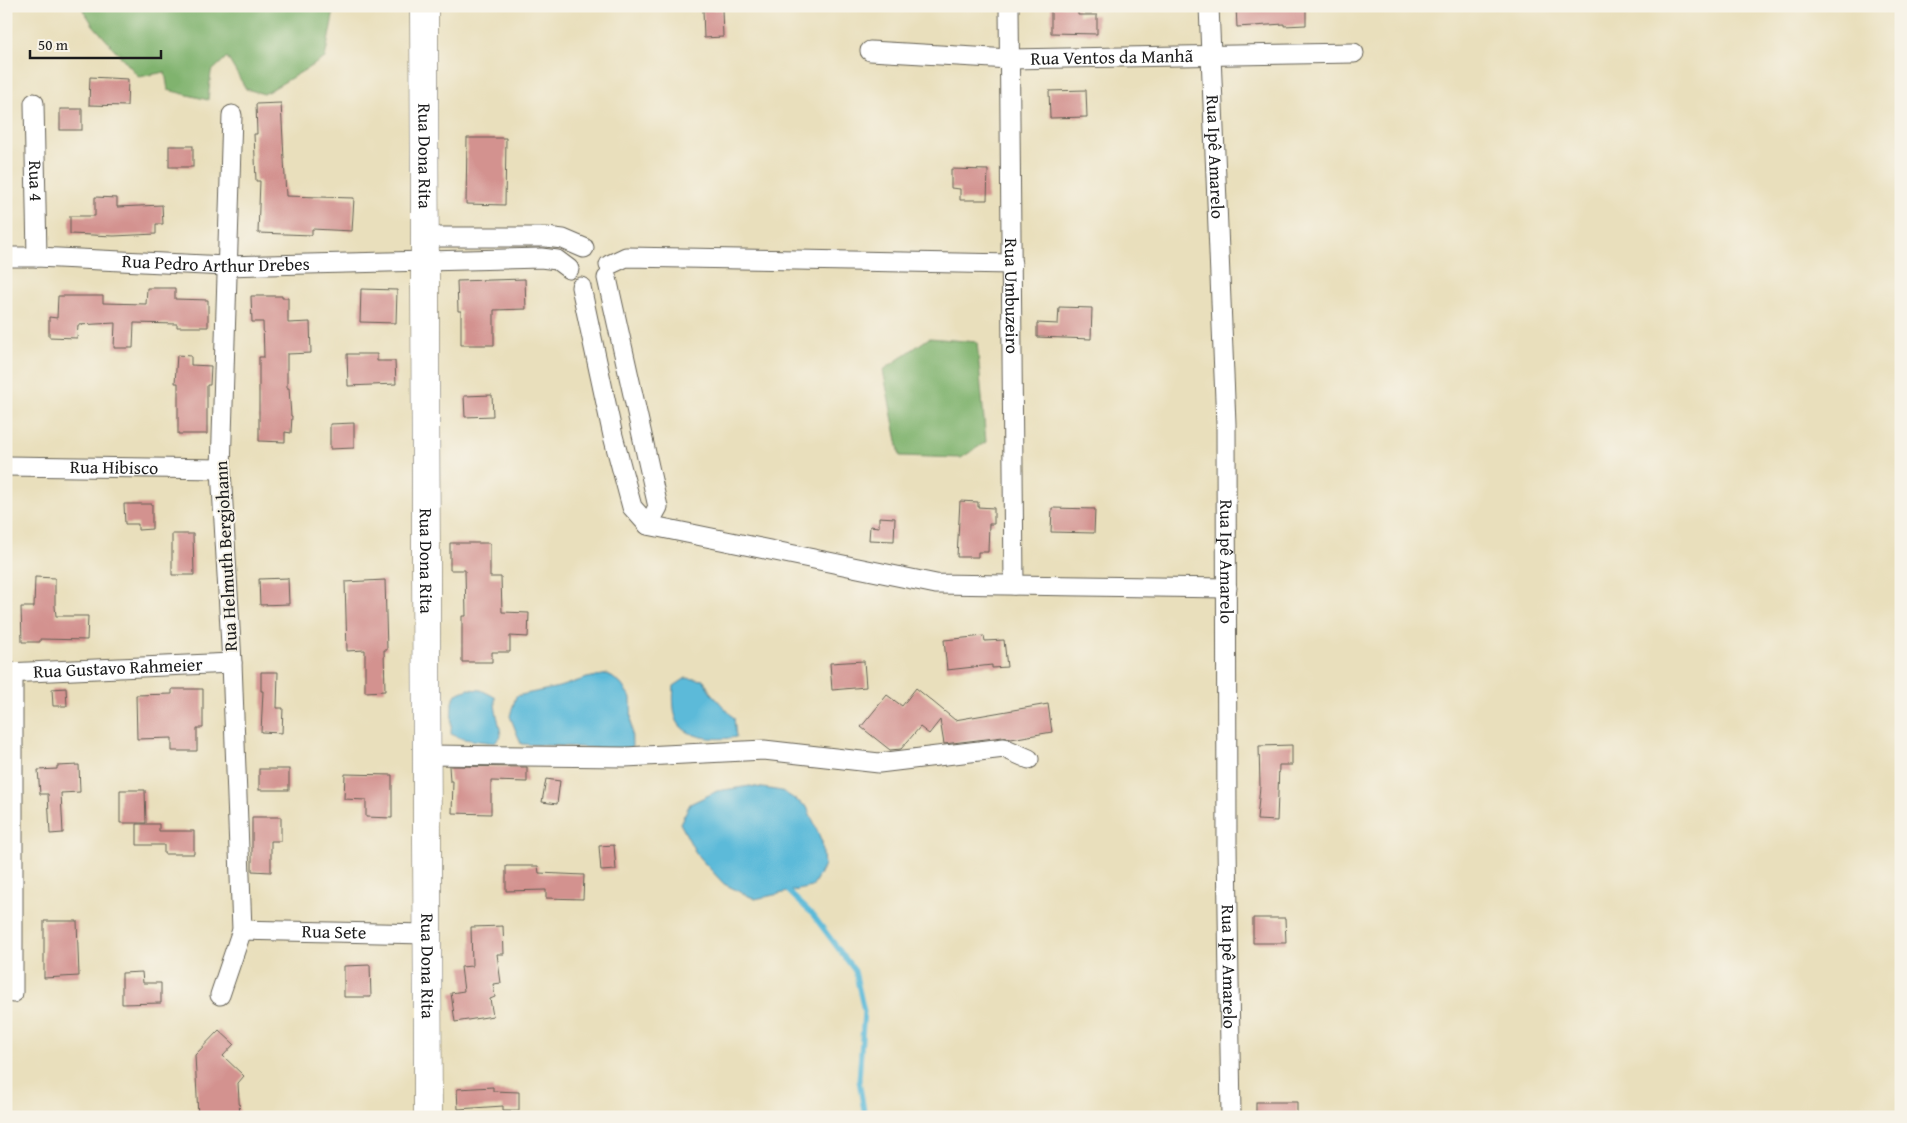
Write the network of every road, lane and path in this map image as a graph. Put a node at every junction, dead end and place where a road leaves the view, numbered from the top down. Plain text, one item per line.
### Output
1 (424, 6) edge
2 (1009, 6) edge
3 (1209, 6) edge
4 (870, 51) dead end
5 (1354, 54) dead end
6 (1210, 55) junction
7 (1010, 58) junction
8 (34, 103) dead end
9 (232, 115) dead end
10 (584, 248) junction
11 (425, 249) junction
12 (6, 257) edge
13 (37, 257) junction
14 (1012, 264) junction
15 (226, 266) junction
16 (569, 269) junction
17 (608, 271) junction
18 (581, 287) junction
19 (640, 432) junction
20 (613, 436) junction
21 (6, 466) edge
22 (221, 468) junction
23 (648, 525) junction
24 (1014, 585) junction
25 (1227, 588) junction
26 (232, 663) junction
27 (9, 673) edge
28 (427, 755) junction
29 (1029, 759) dead end
30 (242, 930) junction
31 (427, 934) junction
32 (13, 993) dead end
33 (220, 994) dead end
34 (428, 1117) edge
35 (1231, 1117) edge

1 - 11 main road, Rua Dona Rita
2 - 7 street, Rua Umbuzeiro
3 - 6 street, Rua Ipê Amarelo
4 - 7 street, Rua Ventos da Manhã
5 - 6 street, Rua Ventos da Manhã
6 - 7 street, Rua Ventos da Manhã
6 - 25 street, Rua Ipê Amarelo
7 - 14 street, Rua Umbuzeiro
8 - 13 street, Rua 4
9 - 15 street, Rua Helmuth Bergjohann
10 - 11 street
10 - 16 street
10 - 17 street
11 - 15 street, Rua Pedro Arthur Drebes
11 - 16 street
11 - 28 main road, Rua Dona Rita
12 - 13 street, Rua Pedro Arthur Drebes
13 - 15 street, Rua Pedro Arthur Drebes
14 - 17 street
14 - 24 street, Rua Umbuzeiro
15 - 22 street, Rua Helmuth Bergjohann
16 - 18 street
17 - 18 street
17 - 19 street
18 - 20 street
19 - 20 street
19 - 23 street
20 - 23 street
21 - 22 street, Rua Hibisco
22 - 26 street, Rua Helmuth Bergjohann
23 - 24 street
24 - 25 street
25 - 35 street, Rua Ipê Amarelo
26 - 27 street, Rua Gustavo Rahmeier
26 - 30 street, Rua Helmuth Bergjohann
27 - 32 street
28 - 29 street
28 - 31 main road, Rua Dona Rita
30 - 31 street, Rua Sete
30 - 33 street, Rua Helmuth Bergjohann
31 - 34 main road, Rua Dona Rita

